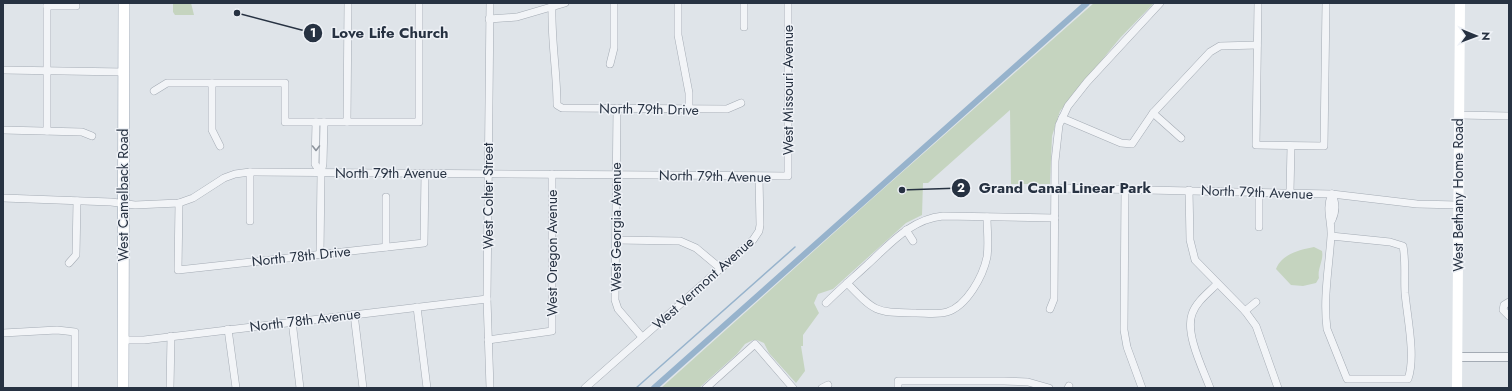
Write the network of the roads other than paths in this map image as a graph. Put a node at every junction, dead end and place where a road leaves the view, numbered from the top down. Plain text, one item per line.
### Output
1 (124, 3) edge
2 (348, 3) edge
3 (419, 3) edge
4 (490, 3) edge
5 (565, 3) edge
6 (614, 3) edge
7 (678, 3) edge
8 (744, 3) edge
9 (788, 3) edge
10 (1160, 3) edge
11 (1258, 3) edge
12 (1326, 3) edge
13 (1460, 3) edge
14 (47, 4) edge
15 (76, 6) dead end
16 (552, 6) junction
17 (489, 19) junction
18 (744, 27) dead end
19 (1257, 45) junction
20 (610, 64) dead end
21 (3, 70) edge
22 (47, 70) junction
23 (124, 72) junction
24 (212, 83) junction
25 (154, 91) dead end
26 (741, 103) dead end
27 (617, 108) junction
28 (689, 109) junction
29 (1153, 113) junction
30 (1459, 115) junction
31 (1509, 116) edge
32 (1062, 118) junction
33 (316, 122) junction
34 (324, 122) junction
35 (347, 122) junction
36 (3, 130) edge
37 (47, 131) junction
38 (92, 136) dead end
39 (1181, 138) dead end
40 (220, 146) dead end
41 (1291, 146) junction
42 (250, 172) junction
43 (321, 172) junction
44 (425, 173) junction
45 (488, 173) junction
46 (552, 174) junction
47 (616, 175) junction
48 (788, 176) joint
49 (760, 177) junction
50 (1055, 188) junction
51 (1125, 188) junction
52 (1189, 190) junction
53 (1259, 191) junction
54 (1290, 192) junction
55 (1332, 194) junction
56 (386, 197) dead end
57 (3, 198) edge
58 (77, 200) junction
59 (123, 203) junction
60 (179, 204) junction
61 (1458, 205) junction
62 (987, 217) junction
63 (1055, 218) junction
64 (250, 221) dead end
65 (1259, 227) dead end
66 (906, 230) junction
67 (1331, 236) junction
68 (616, 240) junction
69 (913, 241) dead end
70 (386, 247) junction
71 (320, 254) junction
72 (70, 263) dead end
73 (720, 268) junction
74 (847, 283) junction
75 (1217, 284) junction
76 (487, 299) junction
77 (1256, 302) dead end
78 (1509, 302) edge
79 (826, 303) dead end
80 (417, 307) junction
81 (1050, 309) dead end
82 (1245, 311) junction
83 (354, 314) junction
84 (1509, 316) edge
85 (292, 321) junction
86 (228, 329) junction
87 (3, 333) edge
88 (170, 336) junction
89 (642, 337) junction
90 (123, 340) junction
91 (488, 340) junction
92 (1458, 356) junction
93 (1509, 357) edge
94 (898, 384) edge
95 (964, 385) edge
96 (75, 388) edge
97 (123, 388) edge
98 (170, 388) edge
99 (236, 388) edge
100 (300, 388) edge
101 (364, 388) edge
102 (427, 388) edge
103 (490, 388) edge
104 (585, 388) edge
105 (706, 388) edge
106 (793, 388) edge
107 (1049, 388) edge
108 (1142, 388) edge
109 (1210, 388) edge
110 (1278, 388) edge
111 (1458, 388) edge

1 - 23 main road, West Camelback Road
2 - 35 street
3 - 35 street
4 - 17 street, West Colter Street
5 - 16 street
6 - 20 street
7 - 28 street
8 - 18 street
9 - 48 street, West Missouri Avenue
10 - 32 street
11 - 19 street
12 - 41 street
13 - 30 main road, West Bethany Home Road
14 - 15 street
14 - 22 street
16 - 17 street
16 - 27 street, North 79th Drive
17 - 45 street, West Colter Street
19 - 29 street
19 - 41 street
21 - 22 street
22 - 23 street
22 - 37 street
23 - 59 main road, West Camelback Road
24 - 25 street
24 - 33 street
24 - 40 street
26 - 28 street, North 79th Drive
27 - 28 street, North 79th Drive
27 - 47 street, West Georgia Avenue
29 - 32 street
29 - 39 street
30 - 31 street
30 - 61 main road, West Bethany Home Road
32 - 50 street
33 - 34 street
33 -> 43 street
34 - 35 street
34 - 43 street
36 - 37 street
37 - 38 street
41 - 54 street
42 - 43 street, North 79th Avenue
42 - 60 street, North 79th Avenue
42 - 64 street
43 - 44 street, North 79th Avenue
43 - 71 street
44 - 45 street, North 79th Avenue
44 - 70 street, North 78th Drive
45 - 46 street, North 79th Avenue
45 - 76 street, West Colter Street
46 - 47 street, North 79th Avenue
46 - 91 street, West Oregon Avenue
47 - 49 street, North 79th Avenue
47 - 68 street, West Georgia Avenue
48 - 49 street, North 79th Avenue
49 - 73 street, West Vermont Avenue
50 - 51 street, North 79th Avenue
50 - 63 street
51 - 52 street, North 79th Avenue
51 - 108 street
52 - 53 street, North 79th Avenue
52 - 75 street
53 - 54 street, North 79th Avenue
53 - 65 street
54 - 55 street, North 79th Avenue
55 - 61 street, North 79th Avenue
55 - 67 street
56 - 70 street
57 - 58 street, North 79th Avenue
58 - 59 street, North 79th Avenue
58 - 72 street
59 - 60 street, North 79th Avenue
59 - 90 main road, West Camelback Road
60 - 71 street, North 78th Drive
61 - 92 main road, West Bethany Home Road
62 - 63 street
62 - 66 street
62 - 74 street
63 - 81 street
66 - 69 street
66 - 74 street
67 - 67 street
68 - 73 street
68 - 89 street, West Georgia Avenue
70 - 71 street, North 78th Drive
73 - 89 street, West Vermont Avenue
74 - 79 street
75 - 82 street
75 - 109 street
76 - 80 street, North 78th Avenue
76 - 91 street, West Colter Street
77 - 82 street
78 - 84 street
80 - 83 street, North 78th Avenue
80 - 102 street
82 - 110 street
83 - 85 street, North 78th Avenue
83 - 101 street
85 - 86 street, North 78th Avenue
85 - 100 street
86 - 88 street, North 78th Avenue
86 - 99 street
87 - 96 street
88 - 90 street, North 78th Avenue
88 - 98 street
89 - 104 street, West Vermont Avenue
90 - 97 main road, West Camelback Road
91 - 103 street, West Colter Street
92 - 93 street
92 - 111 main road, West Bethany Home Road
94 - 95 street
95 - 107 street
105 - 106 street

